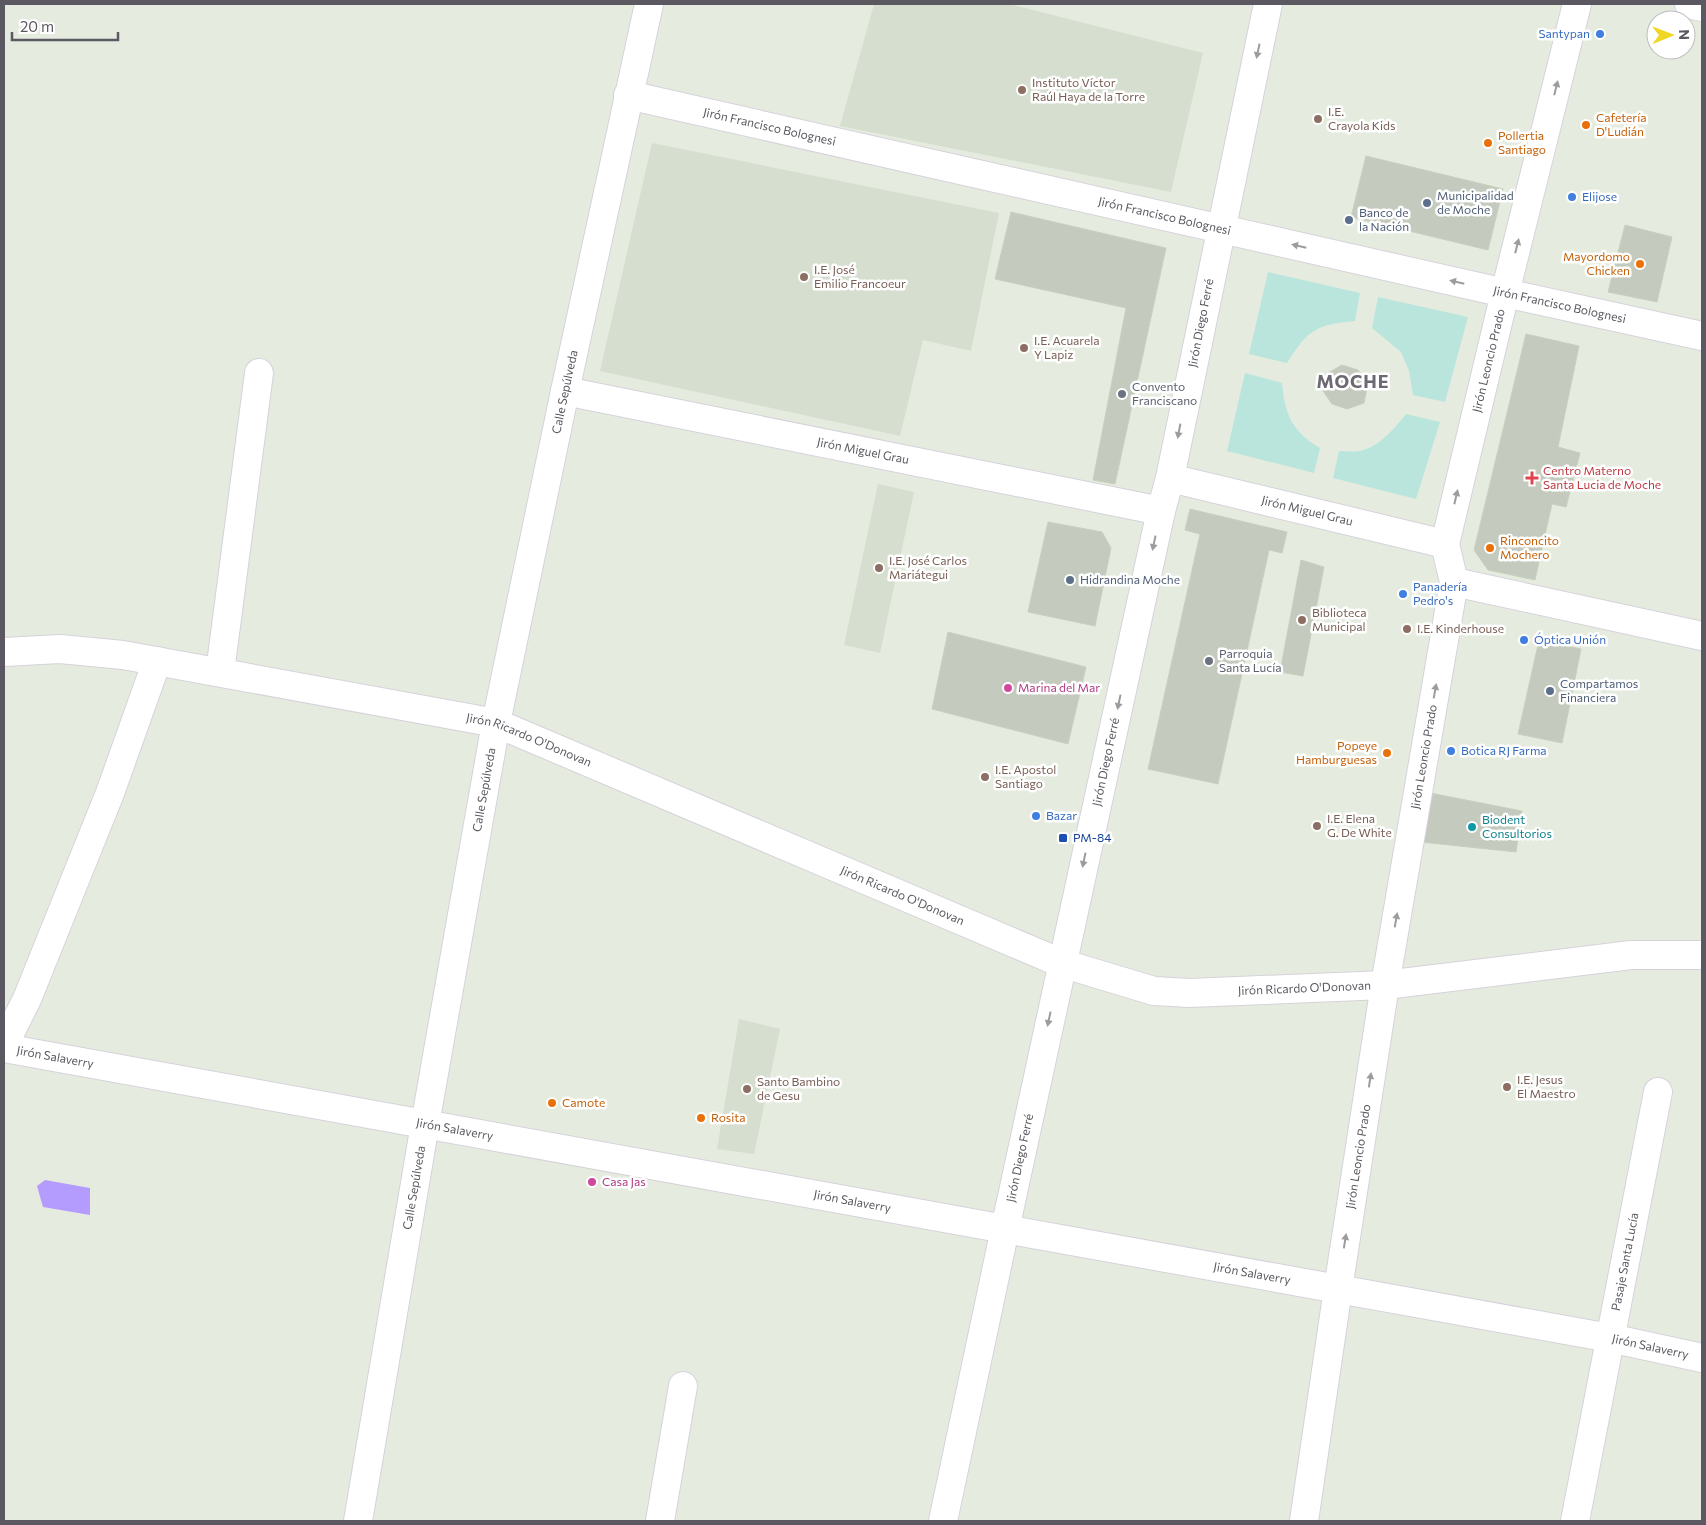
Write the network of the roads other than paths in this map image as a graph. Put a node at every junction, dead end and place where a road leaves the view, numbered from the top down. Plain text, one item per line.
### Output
1 (649, 4) edge
2 (1268, 4) edge
3 (1577, 4) edge
4 (1689, 4) edge
5 (1702, 7) edge
6 (628, 95) junction
7 (1221, 229) junction
8 (1505, 293) junction
9 (1702, 336) edge
10 (259, 373) dead end
11 (565, 391) junction
12 (1170, 478) junction
13 (1161, 511) junction
14 (1445, 544) junction
15 (1454, 582) junction
16 (1702, 636) edge
17 (4, 652) edge
18 (157, 661) junction
19 (220, 672) junction
20 (496, 723) junction
21 (1702, 955) edge
22 (1061, 964) junction
23 (1385, 985) junction
24 (4, 1046) edge
25 (1658, 1092) dead end
26 (425, 1124) junction
27 (1005, 1228) junction
28 (1338, 1289) junction
29 (1610, 1338) junction
30 (1702, 1358) edge
31 (683, 1386) dead end
32 (358, 1521) edge
33 (660, 1521) edge
34 (943, 1521) edge
35 (1304, 1521) edge
36 (1575, 1521) edge

1 - 6 street, Calle Sepúlveda
2 -> 7 street, Jirón Diego Ferré
8 -> 3 street, Jirón Leoncio Prado
4 - 5 street
6 - 7 street, Jirón Francisco Bolognesi
6 - 11 street, Calle Sepúlveda
8 -> 7 street, Jirón Francisco Bolognesi
7 -> 12 street, Jirón Diego Ferré
8 - 9 street, Jirón Francisco Bolognesi
14 -> 8 street, Jirón Leoncio Prado
10 - 19 street
11 - 13 street, Jirón Miguel Grau
11 - 20 street, Calle Sepúlveda
12 - 13 street, Jirón Diego Ferré
12 - 14 street, Jirón Miguel Grau
13 -> 22 street, Jirón Diego Ferré
14 - 15 street, Jirón Leoncio Prado
15 - 16 street
23 -> 15 street, Jirón Leoncio Prado
17 - 18 street, Jirón Ricardo O'Donovan
18 - 19 street, Jirón Ricardo O'Donovan
18 - 24 street
19 - 20 street, Jirón Ricardo O'Donovan
20 - 22 street, Jirón Ricardo O'Donovan
20 - 26 street, Calle Sepúlveda
21 - 23 street, Jirón Ricardo O'Donovan
22 - 23 street, Jirón Ricardo O'Donovan
22 -> 27 street, Jirón Diego Ferré
28 -> 23 street, Jirón Leoncio Prado
24 - 26 street, Jirón Salaverry
25 - 29 street, Pasaje Santa Lucía
26 - 27 street, Jirón Salaverry
26 - 32 street, Calle Sepúlveda
27 - 28 street, Jirón Salaverry
27 - 34 street, Jirón Diego Ferré
28 - 29 street, Jirón Salaverry
28 - 35 street, Jirón Leoncio Prado
29 - 30 street, Jirón Salaverry
29 - 36 street, Pasaje Santa Lucía
31 - 33 street

